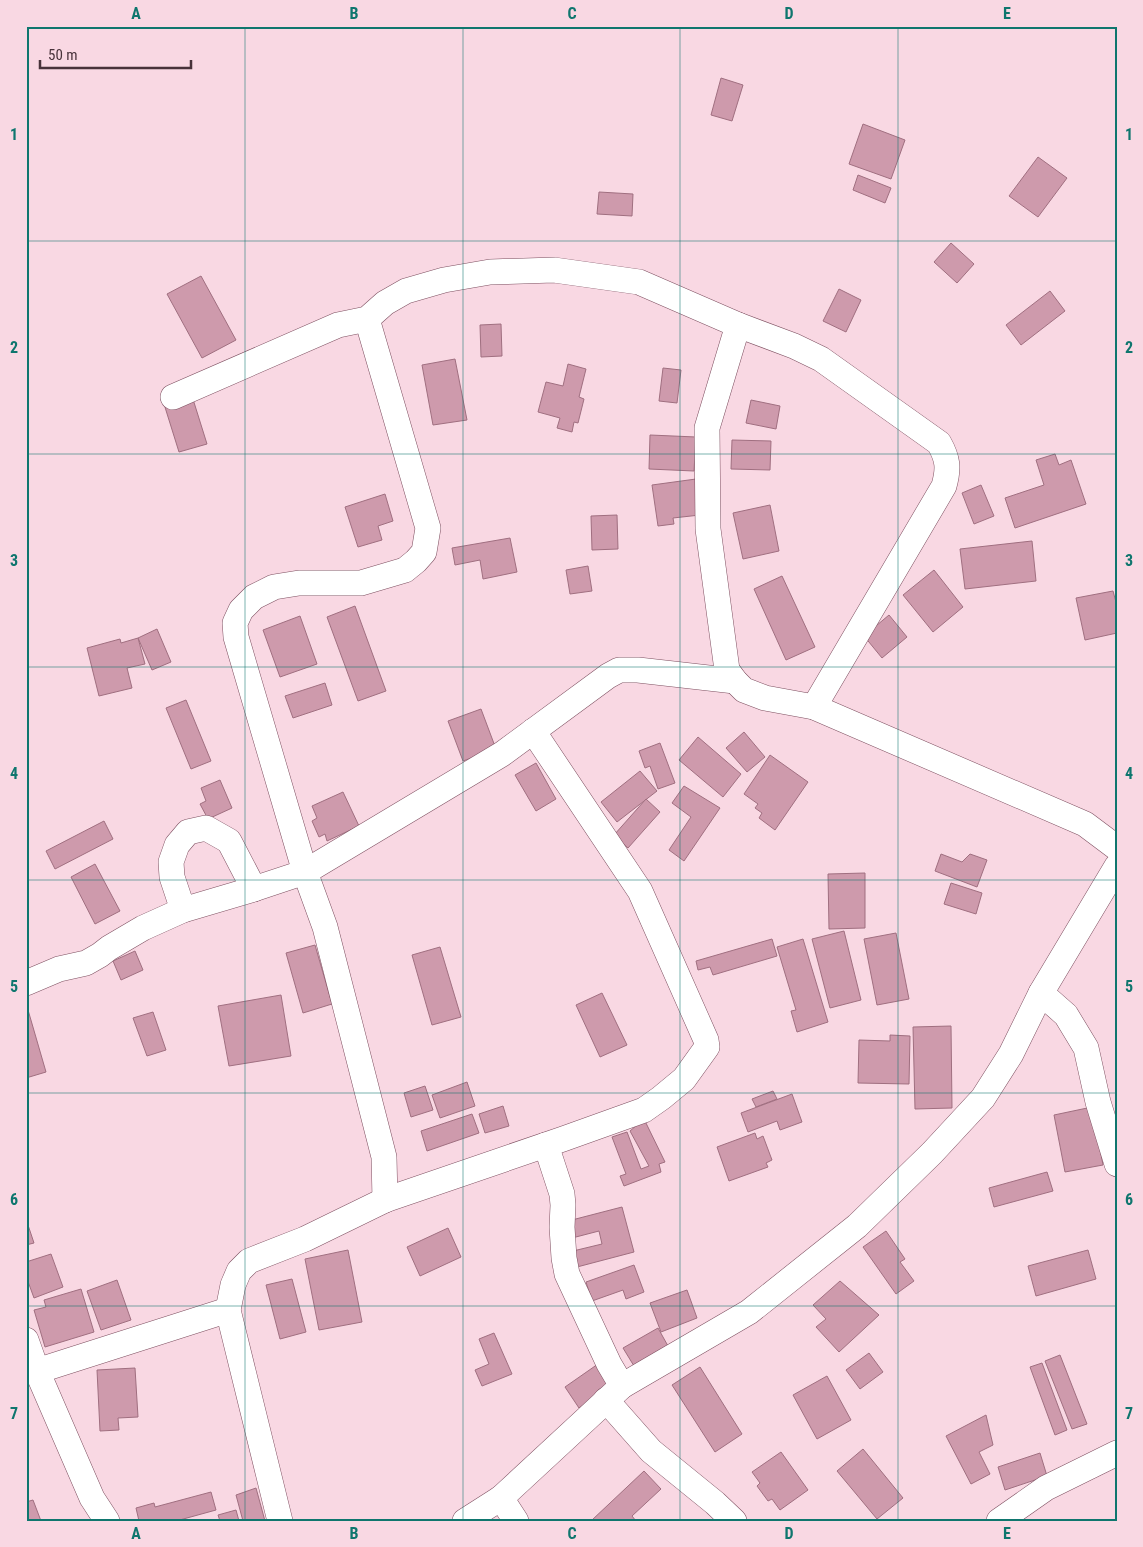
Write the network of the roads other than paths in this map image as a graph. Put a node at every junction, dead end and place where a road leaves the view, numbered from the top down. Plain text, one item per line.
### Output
1 (367, 319) junction
2 (738, 325) junction
3 (173, 397) dead end
4 (735, 681) junction
5 (814, 707) junction
6 (533, 731) junction
7 (1117, 848) edge
8 (1117, 866) edge
9 (305, 872) junction
10 (254, 889) junction
11 (183, 910) junction
12 (26, 983) edge
13 (1042, 993) junction
14 (546, 1145) junction
15 (1117, 1164) edge
16 (385, 1200) junction
17 (228, 1310) junction
18 (26, 1340) edge
19 (37, 1371) junction
20 (614, 1393) junction
21 (1117, 1453) edge
22 (501, 1498) junction
23 (107, 1521) edge
24 (280, 1521) edge
25 (465, 1521) edge
26 (516, 1521) edge
27 (734, 1521) edge
28 (999, 1521) edge

1 - 2 street
1 - 3 street
1 - 9 street
2 - 4 street
2 - 5 street
4 - 5 street
4 - 6 street
5 - 7 street
6 - 9 street
6 - 14 street
8 - 13 street
9 - 10 street
9 - 16 street
10 - 11 street
10 - 11 street
11 - 12 street
13 - 15 street
13 - 20 street
14 - 16 street
14 - 20 street
16 - 17 street
17 - 19 street
17 - 24 street
18 - 19 street
19 - 23 street
20 - 22 street
20 - 27 street
21 - 28 street
22 - 25 street
22 - 26 street

